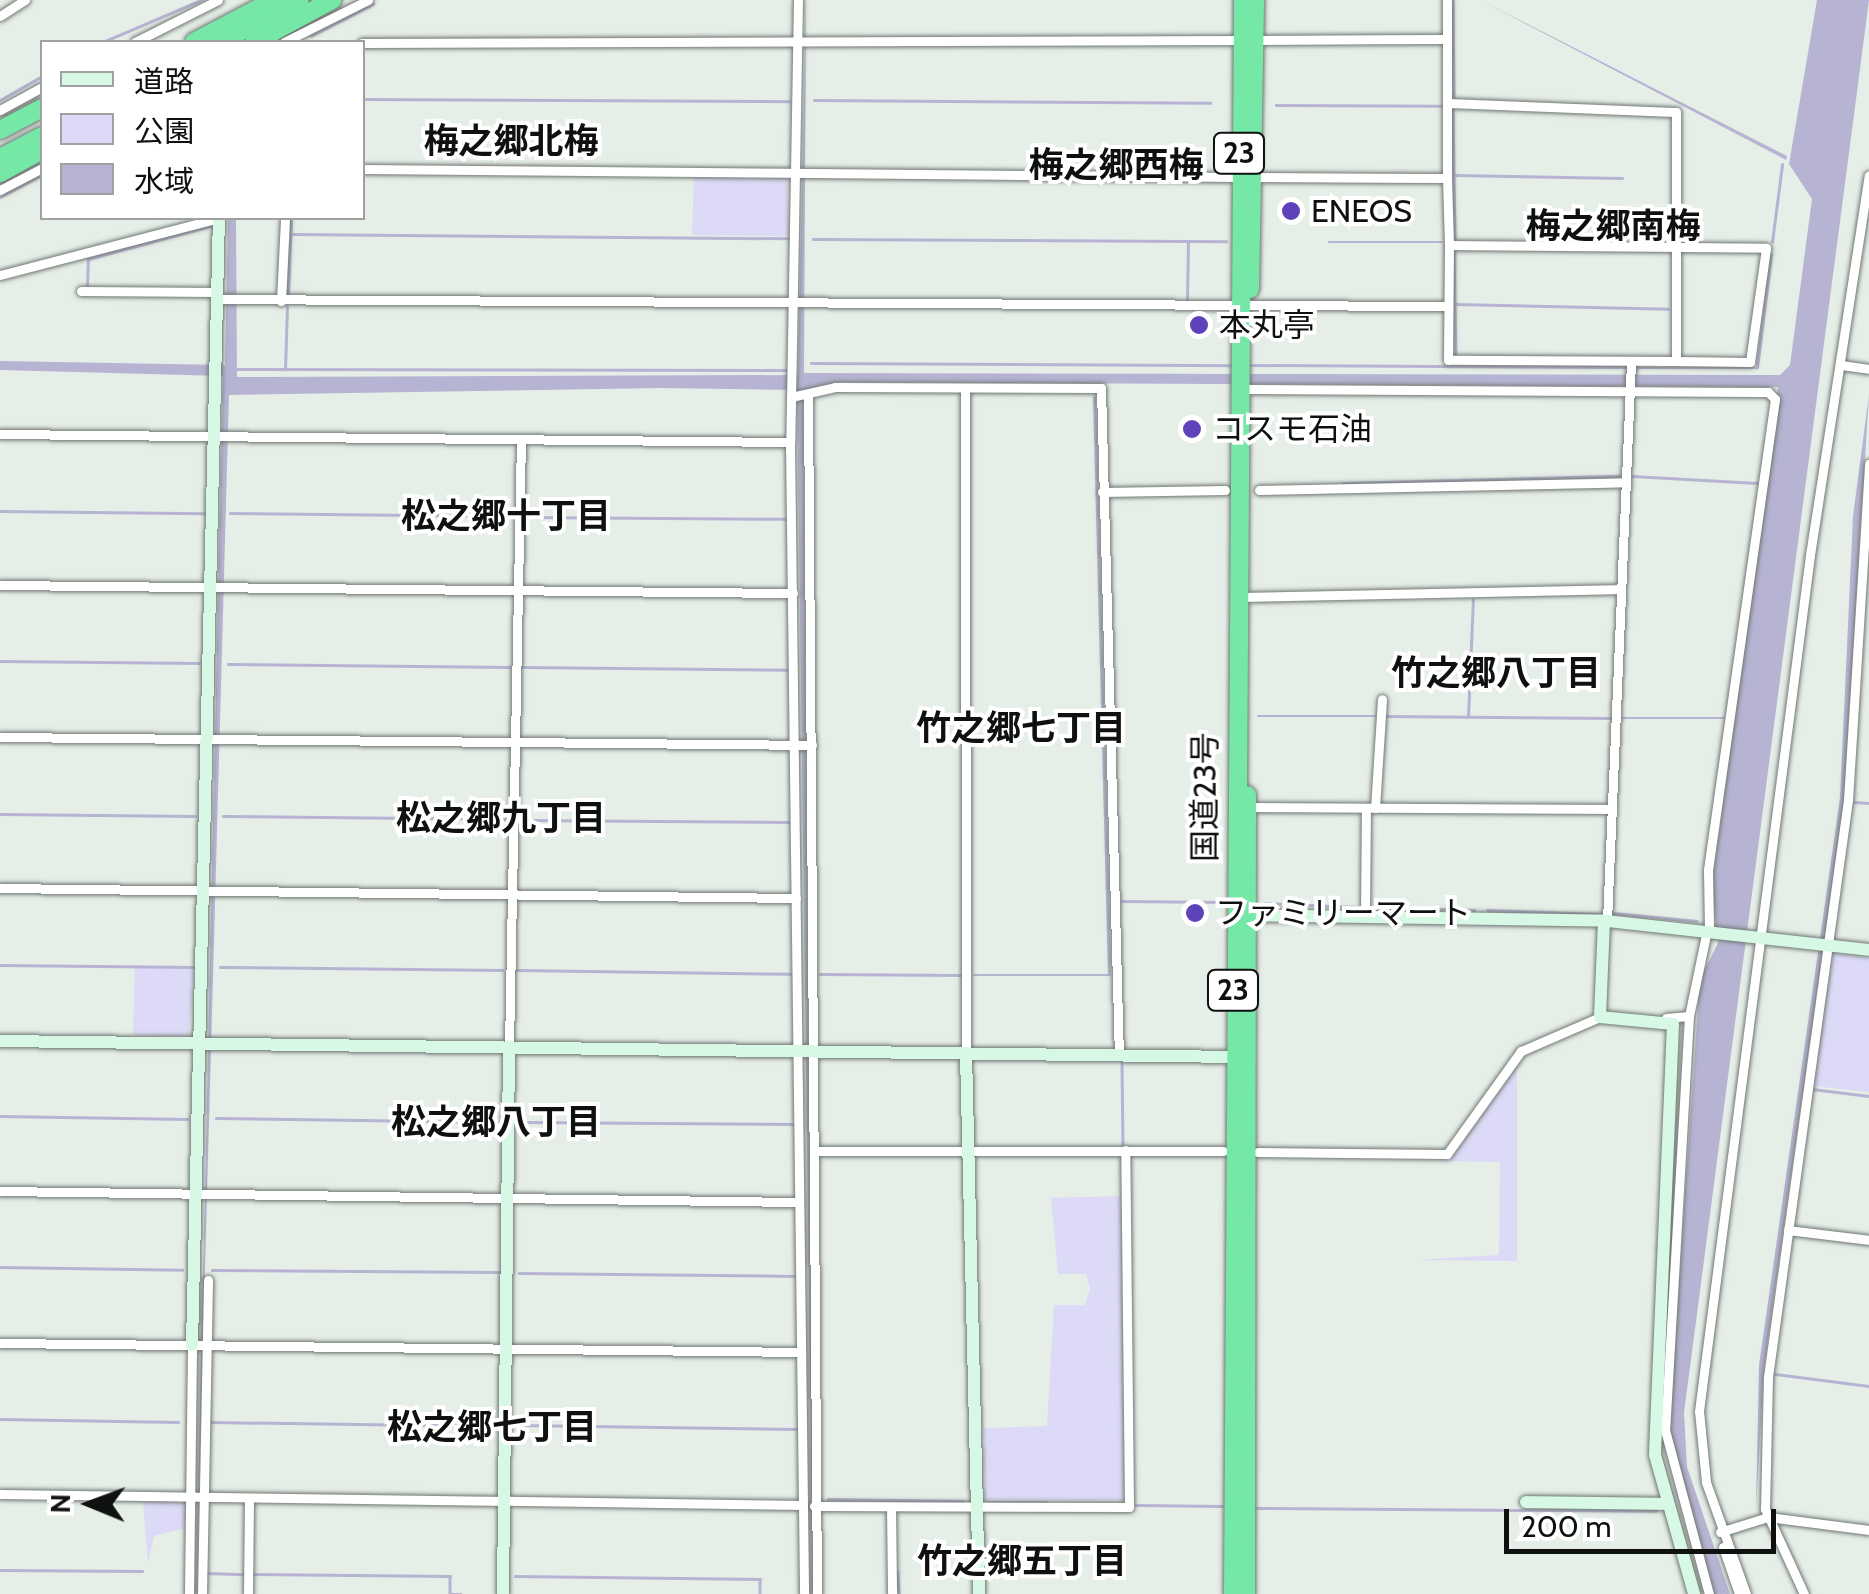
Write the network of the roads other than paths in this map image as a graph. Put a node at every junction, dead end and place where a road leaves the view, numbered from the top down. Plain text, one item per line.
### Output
1 (26, 0) edge
2 (218, 0) edge
3 (274, 0) edge
4 (332, 0) edge
5 (798, 0) edge
6 (1239, 0) edge
7 (1257, 0) edge
8 (1447, 0) edge
9 (255, 1) edge
10 (364, 2) edge
11 (304, 7) edge
12 (0, 16) edge
13 (182, 18) junction
14 (1447, 39) junction
15 (139, 40) edge
16 (190, 40) edge
17 (192, 40) edge
18 (192, 40) edge
19 (225, 40) edge
20 (257, 40) edge
21 (292, 40) edge
22 (1248, 40) junction
23 (365, 43) edge
24 (802, 43) junction
25 (40, 88) edge
26 (1446, 103) junction
27 (40, 109) edge
28 (0, 110) edge
29 (40, 121) edge
30 (0, 130) edge
31 (40, 137) edge
32 (0, 142) edge
33 (40, 151) edge
34 (0, 158) edge
35 (365, 168) edge
36 (40, 169) edge
37 (801, 169) junction
38 (0, 173) edge
39 (1869, 176) edge
40 (1245, 177) junction
41 (1447, 178) junction
42 (0, 190) edge
43 (212, 220) edge
44 (220, 220) edge
45 (285, 220) edge
46 (1449, 246) junction
47 (1675, 246) junction
48 (0, 275) edge
49 (82, 291) dead end
50 (220, 297) junction
51 (281, 300) junction
52 (800, 305) junction
53 (1244, 305) junction
54 (1448, 306) junction
55 (1676, 361) junction
56 (1631, 366) junction
57 (1841, 366) junction
58 (1869, 369) edge
59 (1245, 387) junction
60 (965, 389) junction
61 (1630, 390) junction
62 (798, 396) junction
63 (0, 434) edge
64 (220, 437) junction
65 (520, 440) junction
66 (790, 442) junction
67 (1869, 464) edge
68 (1626, 482) junction
69 (1225, 490) dead end
70 (1259, 490) dead end
71 (1102, 492) junction
72 (0, 585) edge
73 (217, 587) junction
74 (1621, 589) junction
75 (517, 591) junction
76 (792, 594) junction
77 (1246, 596) junction
78 (1856, 656) junction
79 (1869, 658) edge
80 (1382, 699) dead end
81 (0, 737) edge
82 (213, 739) junction
83 (514, 742) junction
84 (795, 745) junction
85 (812, 745) junction
86 (1247, 806) junction
87 (1370, 808) junction
88 (1612, 809) junction
89 (0, 888) edge
90 (209, 892) junction
91 (512, 896) junction
92 (796, 898) junction
93 (1242, 915) junction
94 (1365, 916) junction
95 (1606, 921) junction
96 (1710, 930) junction
97 (1754, 936) junction
98 (1822, 944) junction
99 (1869, 950) edge
100 (1690, 1016) junction
101 (1600, 1017) junction
102 (1666, 1018) junction
103 (0, 1041) edge
104 (206, 1043) junction
105 (509, 1046) junction
106 (798, 1049) junction
107 (815, 1049) junction
108 (966, 1053) junction
109 (1119, 1056) junction
110 (1240, 1057) junction
111 (1125, 1150) junction
112 (816, 1151) junction
113 (967, 1151) junction
114 (1223, 1151) dead end
115 (1258, 1152) dead end
116 (0, 1191) edge
117 (202, 1194) junction
118 (508, 1198) junction
119 (798, 1202) junction
120 (1788, 1230) junction
121 (1869, 1240) edge
122 (208, 1280) dead end
123 (0, 1342) edge
124 (199, 1345) junction
125 (507, 1349) junction
126 (801, 1352) junction
127 (0, 1494) edge
128 (190, 1498) junction
129 (204, 1499) junction
130 (248, 1500) junction
131 (504, 1502) junction
132 (1526, 1502) dead end
133 (1668, 1504) junction
134 (804, 1506) junction
135 (817, 1506) junction
136 (891, 1507) junction
137 (973, 1507) junction
138 (1768, 1517) junction
139 (1719, 1527) junction
140 (1869, 1530) edge
141 (189, 1594) edge
142 (202, 1594) edge
143 (248, 1594) edge
144 (503, 1594) edge
145 (804, 1594) edge
146 (818, 1594) edge
147 (892, 1594) edge
148 (979, 1594) edge
149 (1233, 1594) edge
150 (1246, 1594) edge
151 (1694, 1594) edge
152 (1708, 1594) edge
153 (1742, 1594) edge
154 (1804, 1594) edge

1 - 12 street
2 - 13 street
3 - 17 highway
4 - 11 highway
5 - 24 street
6 - 22 highway
7 - 22 highway
8 - 14 street
9 - 18 highway
10 - 11 street
10 - 21 street
11 - 19 highway
11 - 20 highway
13 - 15 street
13 - 16 street
14 - 22 street
14 - 26 street
22 - 24 street
22 - 40 highway, 国道23号 / 23
23 - 24 street
24 - 37 street
25 - 28 street
26 - 41 street
26 - 47 street
27 - 30 highway
29 - 32 highway
31 - 34 highway
33 - 38 highway
35 - 37 street
36 - 42 street
37 - 40 street
37 - 52 street
39 - 57 street
40 - 41 street
40 - 53 highway, 国道23号 / 23
41 - 46 street
43 - 48 street
44 - 50 street
45 - 51 street
46 - 47 street
46 - 54 street
47 - 55 street
47 - 55 street
49 - 50 street
50 - 51 street
50 - 64 street
51 - 52 street
52 - 53 street
52 - 62 street
53 - 54 street
53 - 59 highway, 国道23号 / 23
54 - 56 street
55 - 56 street
56 - 61 street
57 - 58 street
57 - 97 street
59 - 61 street
59 - 77 highway, 国道23号 / 23
59 - 93 highway, 国道23号 / 23
60 - 62 street
60 - 71 street
60 - 108 street
61 - 68 street
61 - 96 street
62 - 66 street
62 - 85 street
63 - 64 street
64 - 65 street
64 - 73 street
65 - 66 street
65 - 75 street
66 - 76 street
67 - 78 street
68 - 70 street
68 - 74 street
69 - 71 street
71 - 109 street
72 - 73 street
73 - 75 street
73 - 82 street
74 - 77 street
74 - 88 street
75 - 76 street
75 - 83 street
76 - 84 street
77 - 86 highway, 国道23号 / 23
78 - 79 street
78 - 98 street
80 - 87 street
81 - 82 street
82 - 83 street
82 - 90 street
83 - 84 street
83 - 91 street
84 - 85 street
84 - 92 street
85 - 107 street
86 - 87 street
86 - 93 highway, 国道23号 / 23
87 - 88 street
87 - 94 street
88 - 95 street
89 - 90 street
90 - 91 street
90 - 104 street
91 - 92 street
91 - 105 street
92 - 106 street
93 - 94 street
93 - 110 highway, 国道23号 / 23
94 - 95 street
95 - 96 street
95 - 101 street
96 - 97 street
96 - 100 street
97 - 98 street
97 - 139 street
98 - 99 street
98 - 120 street
100 - 102 street
100 - 152 street
101 - 102 street
101 - 115 street
102 - 133 street
103 - 104 street
104 - 105 street
104 - 117 street
105 - 106 street
105 - 118 street
106 - 107 street
106 - 119 street
107 - 108 street
107 - 112 street
108 - 109 street
108 - 113 street
109 - 110 street
110 - 149 highway, 国道23号 / 23
110 - 150 highway, 国道23号 / 23
111 - 113 street
111 - 114 street
111 - 137 street
112 - 113 street
112 - 135 street
113 - 137 street
116 - 117 street
117 - 118 street
117 - 124 street
118 - 119 street
118 - 125 street
119 - 126 street
120 - 121 street
120 - 138 street
122 - 124 street
123 - 124 street
124 - 125 street
124 - 128 street
124 - 129 street
125 - 126 street
125 - 131 street
126 - 134 street
127 - 128 street
128 - 129 street
128 - 141 street
129 - 130 street
129 - 142 street
130 - 131 street
130 - 143 street
131 - 134 street
131 - 144 street
132 - 133 street
133 - 151 street
134 - 135 street
134 - 145 street
135 - 136 street
135 - 146 street
136 - 137 street
136 - 147 street
137 - 148 street
138 - 139 street
138 - 140 street
138 - 154 street
139 - 153 street

